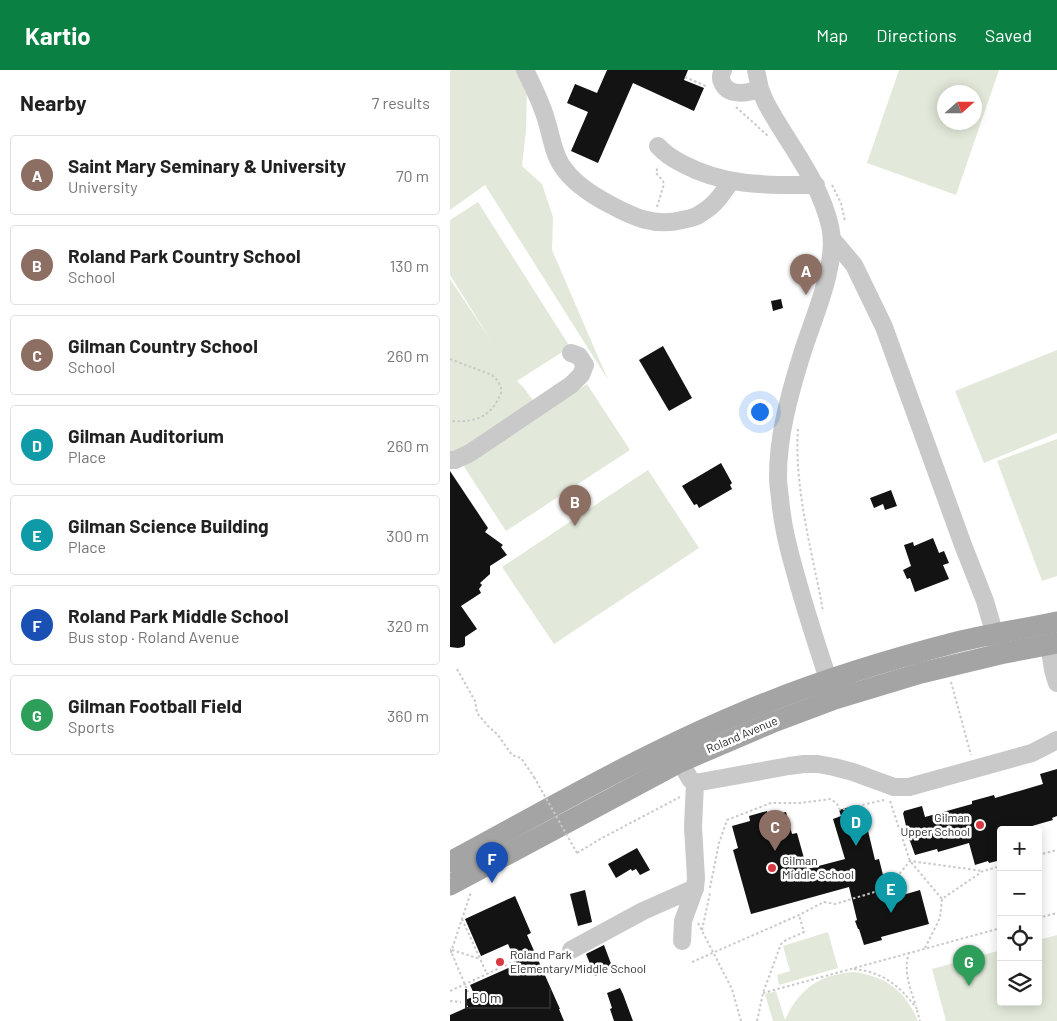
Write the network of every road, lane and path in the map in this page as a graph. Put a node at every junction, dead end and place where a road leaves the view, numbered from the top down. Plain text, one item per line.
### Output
1 (526, 70) edge
2 (723, 70) edge
3 (756, 70) edge
4 (685, 77) dead end
5 (707, 87) dead end
6 (760, 89) junction
7 (736, 107) dead end
8 (770, 139) dead end
9 (658, 155) joint
10 (731, 182) junction
11 (816, 185) junction
12 (656, 212) dead end
13 (832, 239) junction
14 (571, 352) dead end
15 (450, 359) edge
16 (450, 422) edge
17 (798, 428) dead end
18 (450, 460) edge
19 (823, 613) dead end
20 (1057, 622) edge
21 (997, 644) junction
22 (1053, 644) edge
23 (457, 669) dead end
24 (950, 682) dead end
25 (1057, 682) edge
26 (832, 689) junction
27 (1057, 740) edge
28 (676, 753) junction
29 (974, 769) junction
30 (695, 789) junction
31 (1057, 850) edge
32 (1042, 854) edge
33 (910, 860) junction
34 (450, 862) edge
35 (997, 867) edge
36 (983, 871) junction
37 (450, 885) edge
38 (695, 888) junction
39 (472, 889) dead end
40 (942, 899) junction
41 (688, 906) junction
42 (1057, 913) edge
43 (799, 915) junction
44 (1042, 917) edge
45 (462, 919) junction
46 (997, 929) edge
47 (702, 930) junction
48 (682, 941) dead end
49 (925, 948) junction
50 (571, 950) dead end
51 (451, 951) edge
52 (909, 952) junction
53 (714, 953) junction
54 (480, 959) junction
55 (515, 961) dead end
56 (692, 962) dead end
57 (851, 968) junction
58 (487, 974) junction
59 (465, 984) junction
60 (450, 991) edge
61 (468, 992) dead end
62 (763, 992) junction
63 (450, 1001) edge
64 (461, 1002) dead end
65 (917, 1009) junction
66 (740, 1021) edge
67 (757, 1021) edge
68 (920, 1021) edge

1 - 10 lane
2 - 6 lane
3 - 6 lane
4 - 5 path
6 - 11 lane
7 - 8 path
9 - 10 lane
9 - 12 path
10 - 11 lane
11 - 13 lane
13 - 21 lane
13 - 26 lane
14 - 18 lane
15 - 16 path
17 - 19 path
20 - 21 main road, Roland Avenue
21 - 22 main road, Roland Avenue
21 - 26 main road, Roland Avenue
22 - 25 lane
23 - 30 path, bridge
24 - 29 path
26 - 28 main road, Roland Avenue
27 - 29 lane
28 - 30 lane
28 - 34 main road, Roland Avenue
28 - 37 main road, Roland Avenue
29 - 30 lane
30 - 38 lane
31 - 32 path
33 - 36 path
33 - 40 path
33 - 43 path
33 - 47 path
35 - 36 path
36 - 40 path
38 - 41 lane
38 - 50 lane
39 - 45 path
40 - 49 path
41 - 47 path
41 - 48 lane
42 - 44 path
43 - 53 path
43 - 62 path
45 - 51 path
45 - 54 path
46 - 49 path
47 - 53 path
49 - 52 path
51 - 54 path
51 - 59 path
52 - 57 path
52 - 65 path
53 - 56 path
53 - 66 path
54 - 58 path
55 - 58 path
57 - 62 path
57 - 65 path
58 - 59 path
59 - 60 path
59 - 61 path
62 - 67 path
63 - 64 path
65 - 68 path

